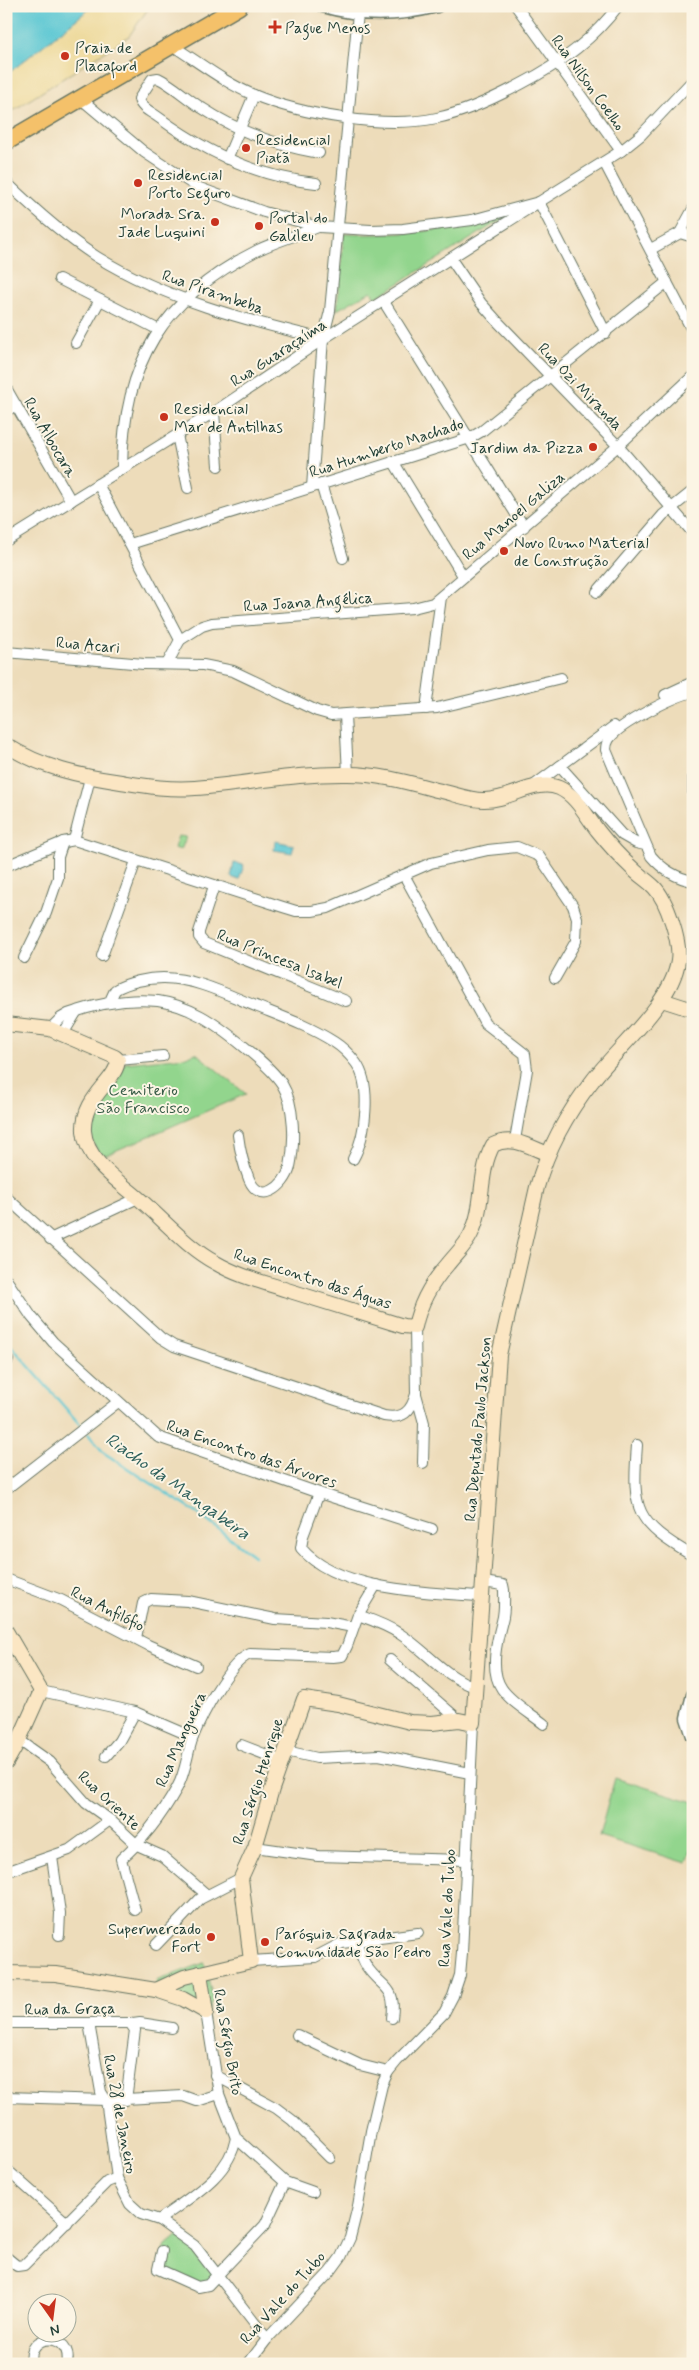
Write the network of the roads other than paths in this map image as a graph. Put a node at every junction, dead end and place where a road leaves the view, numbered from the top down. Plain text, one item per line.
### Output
1 (239, 6) edge
2 (323, 6) edge
3 (437, 6) edge
4 (516, 6) edge
5 (618, 6) edge
6 (358, 13) junction
7 (173, 46) junction
8 (556, 64) junction
9 (693, 80) edge
10 (254, 95) junction
11 (80, 99) junction
12 (349, 119) junction
13 (240, 129) junction
14 (6, 142) edge
15 (621, 151) junction
16 (319, 153) dead end
17 (227, 158) junction
18 (604, 162) junction
19 (6, 182) edge
20 (316, 183) dead end
21 (539, 202) junction
22 (693, 209) edge
23 (319, 227) junction
24 (338, 229) junction
25 (680, 233) junction
26 (693, 237) edge
27 (651, 249) junction
28 (451, 259) junction
29 (59, 279) dead end
30 (667, 282) junction
31 (100, 300) junction
32 (185, 300) junction
33 (384, 302) junction
34 (159, 330) junction
35 (693, 332) edge
36 (606, 333) junction
37 (323, 340) junction
38 (76, 343) dead end
39 (550, 375) junction
40 (693, 376) edge
41 (6, 388) edge
42 (16, 405) junction
43 (6, 411) edge
44 (214, 412) junction
45 (177, 435) junction
46 (470, 438) junction
47 (618, 446) junction
48 (393, 462) junction
49 (218, 466) dead end
50 (122, 469) junction
51 (98, 484) junction
52 (317, 486) junction
53 (188, 488) dead end
54 (693, 491) edge
55 (71, 500) junction
56 (671, 508) junction
57 (524, 527) junction
58 (693, 533) edge
59 (6, 541) edge
60 (130, 544) junction
61 (343, 558) dead end
62 (463, 576) junction
63 (597, 592) dead end
64 (441, 597) junction
65 (180, 640) junction
66 (6, 652) edge
67 (167, 664) junction
68 (561, 678) dead end
69 (693, 682) edge
70 (693, 692) edge
71 (426, 709) junction
72 (345, 715) junction
73 (6, 745) edge
74 (560, 766) junction
75 (348, 774) junction
76 (693, 777) edge
77 (90, 778) junction
78 (533, 787) junction
79 (693, 797) edge
80 (74, 840) junction
81 (63, 842) junction
82 (645, 844) junction
83 (136, 860) junction
84 (6, 866) edge
85 (404, 875) junction
86 (693, 881) edge
87 (214, 886) junction
88 (102, 956) dead end
89 (24, 958) dead end
90 (555, 978) dead end
91 (662, 1000) junction
92 (346, 1001) dead end
93 (108, 1003) junction
94 (693, 1010) edge
95 (6, 1024) edge
96 (57, 1032) junction
97 (163, 1056) dead end
98 (118, 1060) junction
99 (238, 1135) dead end
100 (515, 1140) junction
101 (542, 1151) junction
102 (353, 1159) dead end
103 (6, 1197) edge
104 (138, 1198) junction
105 (50, 1239) junction
106 (6, 1278) edge
107 (415, 1327) junction
108 (416, 1394) junction
109 (118, 1402) junction
110 (637, 1445) dead end
111 (423, 1463) dead end
112 (6, 1489) edge
113 (319, 1494) junction
114 (432, 1529) dead end
115 (693, 1556) edge
116 (10, 1577) edge
117 (483, 1582) junction
118 (376, 1585) junction
119 (482, 1596) junction
120 (358, 1616) junction
121 (353, 1627) junction
122 (6, 1631) edge
123 (136, 1638) junction
124 (390, 1660) dead end
125 (196, 1666) dead end
126 (475, 1687) junction
127 (41, 1691) junction
128 (693, 1695) edge
129 (136, 1712) junction
130 (466, 1722) junction
131 (544, 1724) dead end
132 (693, 1736) edge
133 (194, 1737) junction
134 (20, 1740) junction
135 (240, 1745) dead end
136 (106, 1756) dead end
137 (284, 1756) junction
138 (6, 1763) edge
139 (470, 1773) junction
140 (110, 1820) junction
141 (137, 1845) junction
142 (256, 1847) junction
143 (52, 1857) junction
144 (466, 1860) junction
145 (6, 1872) edge
146 (241, 1878) junction
147 (207, 1895) junction
148 (135, 1910) dead end
149 (418, 1933) dead end
150 (59, 1935) dead end
151 (356, 1941) junction
152 (156, 1945) dead end
153 (251, 1961) junction
154 (6, 1972) edge
155 (200, 1973) junction
156 (156, 1990) junction
157 (206, 2012) junction
158 (392, 2018) dead end
159 (6, 2023) edge
160 (90, 2023) junction
161 (134, 2027) junction
162 (172, 2028) dead end
163 (297, 2035) dead end
164 (388, 2072) junction
165 (215, 2075) junction
166 (219, 2094) junction
167 (6, 2098) edge
168 (106, 2100) junction
169 (126, 2100) junction
170 (236, 2138) junction
171 (330, 2158) dead end
172 (6, 2169) edge
173 (117, 2178) junction
174 (285, 2182) junction
175 (313, 2192) dead end
176 (159, 2220) junction
177 (67, 2223) junction
178 (162, 2251) dead end
179 (6, 2257) edge
180 (218, 2274) junction
181 (268, 2339) junction
182 (32, 2364) edge
183 (67, 2364) edge
184 (248, 2364) edge

1 - 7 main road
2 - 6 street
3 - 6 street
4 - 8 street, Rua Nilson Coelho
5 - 8 street
6 - 12 street
7 - 10 street
7 - 11 main road
8 - 12 street
8 - 15 street, Rua Nilson Coelho
9 - 15 street, Rua Guaraçaíma
10 - 12 street
10 - 13 street
11 - 14 main road
11 - 23 street
12 - 24 street
13 - 16 street
13 - 17 street
13 - 17 street
15 - 18 street, Rua Guaraçaíma
17 - 20 street
18 - 21 street, Rua Guaraçaíma
18 - 27 street
19 - 32 street, Rua Pirambeba
21 - 24 street
21 - 28 street, Rua Guaraçaíma
21 - 36 street
22 - 25 street
23 - 24 street
23 - 32 street
24 - 37 street
25 - 26 street
25 - 27 street
27 - 30 street
28 - 33 street, Rua Guaraçaíma
28 - 39 street, Rua Ozi Miranda
29 - 31 street
30 - 35 street
30 - 36 street, Rua Humberto Machado
31 - 34 street
31 - 38 street
32 - 34 street
32 - 37 street, Rua Pirambeba
33 - 37 street, Rua Guaraçaíma
33 - 46 street
34 - 50 street
36 - 39 street, Rua Humberto Machado
37 - 44 street, Rua Guaraçaíma
37 - 52 street
39 - 46 street, Rua Humberto Machado
39 - 47 street, Rua Ozi Miranda
40 - 47 street, Rua Manoel Galiza
41 - 42 street, Rua Albocara
42 - 43 street
42 - 55 street, Rua Albocara
44 - 45 street, Rua Guaraçaíma
44 - 49 street
45 - 50 street, Rua Guaraçaíma
45 - 53 street
46 - 48 street, Rua Humberto Machado
46 - 57 street
47 - 56 street, Rua Ozi Miranda
47 - 57 street, Rua Manoel Galiza
48 - 52 street, Rua Humberto Machado
48 - 62 street
50 - 51 street, Rua Guaraçaíma
51 - 55 street, Rua Guaraçaíma
51 - 60 street
52 - 60 street, Rua Humberto Machado
52 - 61 street
54 - 56 street
55 - 59 street, Rua Guaraçaíma
56 - 58 street, Rua Ozi Miranda
56 - 63 street
57 - 62 street, Rua Manoel Galiza
60 - 65 street
62 - 64 street, Rua Manoel Galiza
64 - 65 street, Rua Joana Angélica
64 - 71 street
65 - 67 street
66 - 67 street, Rua Acari
67 - 72 street, Rua Acari
68 - 71 street, Rua Acari
69 - 74 street
70 - 82 street
71 - 72 street, Rua Acari
72 - 75 street
73 - 77 main road
74 - 78 street
74 - 82 street
75 - 77 main road
75 - 78 main road
76 - 79 street
77 - 80 street
78 - 91 main road, Rua Deputado Paulo Jackson
80 - 81 street
80 - 83 street
81 - 84 street
81 - 89 street
82 - 86 street
83 - 87 street
83 - 88 street
85 - 87 street
85 - 90 street
85 - 100 street
87 - 92 street, Rua Princesa Isabel
91 - 94 main road
91 - 101 main road, Rua Deputado Paulo Jackson
93 - 96 street
93 - 99 street
93 - 102 street
95 - 96 main road
96 - 98 main road
97 - 98 street
98 - 104 main road, Rua Encontro das Águas
100 - 101 main road
100 - 107 main road
101 - 117 main road, Rua Deputado Paulo Jackson
103 - 105 street
104 - 105 street
104 - 107 main road, Rua Encontro das Águas
105 - 108 street
106 - 109 street, Rua Encontro das Árvores
107 - 108 street
108 - 111 street
109 - 112 street
109 - 113 street, Rua Encontro das Árvores
110 - 115 street
113 - 114 street, Rua Encontro das Árvores
113 - 118 street
116 - 123 street, Rua Anfilófio
117 - 119 main road, Rua Deputado Paulo Jackson
117 - 131 street
118 - 119 street
118 - 120 street, Rua Mangueira
119 - 126 main road, Rua Vale do Tubo
120 - 121 street, Rua Mangueira
120 - 126 street
121 - 123 street
121 - 133 street, Rua Mangueira
122 - 127 main road
123 - 125 street, Rua Anfilófio
124 - 130 street
126 - 130 main road, Rua Vale do Tubo
127 - 129 street
127 - 134 main road
128 - 132 street
129 - 133 street
129 - 136 street
130 - 137 main road, Rua Sérgio Henrique
130 - 139 street, Rua Vale do Tubo
133 - 141 street, Rua Mangueira
134 - 138 main road
134 - 140 street, Rua Oriente
135 - 137 street
137 - 139 street
137 - 142 main road, Rua Sérgio Henrique
139 - 144 street, Rua Vale do Tubo
140 - 141 street, Rua Oriente
140 - 143 street
141 - 147 street, Rua Oriente
141 - 148 street, Rua Mangueira
142 - 144 street
142 - 146 main road, Rua Sérgio Henrique
143 - 145 street
143 - 150 street
144 - 164 street, Rua Vale do Tubo
146 - 147 street
146 - 153 main road
147 - 152 street
149 - 151 street
151 - 153 street
151 - 158 street
153 - 155 main road
154 - 156 main road
155 - 156 main road
155 - 157 main road, Rua Sérgio Brito
156 - 157 main road
157 - 165 street, Rua Sérgio Brito
159 - 160 street, Rua da Graça
160 - 161 street, Rua da Graça
160 - 168 street, Rua 28 de Janeiro
161 - 162 street, Rua da Graça
161 - 169 street
163 - 164 street
164 - 181 street, Rua Vale do Tubo
165 - 166 street, Rua Sérgio Brito
165 - 171 street
166 - 169 street
166 - 170 street, Rua Sérgio Brito
167 - 168 street
168 - 169 street
168 - 173 street, Rua 28 de Janeiro
170 - 174 street, Rua Sérgio Brito
170 - 176 street
172 - 177 street
173 - 176 street, Rua 28 de Janeiro
173 - 177 street
174 - 175 street, Rua Sérgio Brito
174 - 180 street
176 - 180 street, Rua 28 de Janeiro
177 - 179 street
178 - 180 street
180 - 181 street, Rua 28 de Janeiro
181 - 184 street, Rua Vale do Tubo
182 - 183 street

